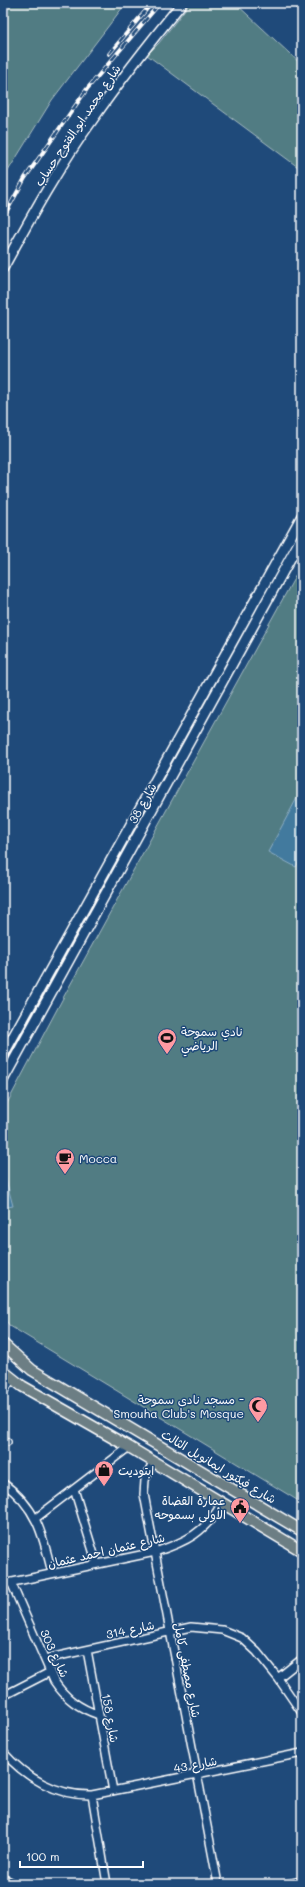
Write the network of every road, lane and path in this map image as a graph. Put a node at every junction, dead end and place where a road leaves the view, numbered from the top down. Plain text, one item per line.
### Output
1 (182, 3) edge
2 (3, 268) edge
3 (302, 516) edge
4 (302, 537) edge
5 (247, 616) junction
6 (256, 621) junction
7 (3, 1055) edge
8 (3, 1080) edge
9 (3, 1344) edge
10 (6, 1375) edge
11 (3, 1392) edge
12 (129, 1447) junction
13 (153, 1462) junction
14 (3, 1483) edge
15 (74, 1489) junction
16 (222, 1503) junction
17 (36, 1518) junction
18 (302, 1531) edge
19 (155, 1552) junction
20 (302, 1552) edge
21 (97, 1564) junction
22 (52, 1573) junction
23 (12, 1582) junction
24 (3, 1584) edge
25 (170, 1632) junction
26 (87, 1650) junction
27 (44, 1659) junction
28 (302, 1659) edge
29 (50, 1672) junction
30 (278, 1678) junction
31 (3, 1696) edge
32 (302, 1713) edge
33 (99, 1716) junction
34 (3, 1752) edge
35 (302, 1753) edge
36 (197, 1774) junction
37 (113, 1791) junction
38 (92, 1795) junction
39 (3, 1878) edge
40 (302, 1881) edge
41 (15, 1884) edge
42 (107, 1884) edge
43 (218, 1884) edge
44 (288, 1884) edge

1 - 2 street, شارع محمد ابو الفتوح حساب
3 - 5 street, شارع 38
4 - 6 street, شارع 38
5 - 6 street
5 - 7 street, شارع 38
6 - 8 street, شارع 38
9 - 18 main road, شارع فيكتور ايمانويل الثالث
10 - 11 street
10 - 12 main road
12 - 13 main road
12 - 15 street
13 - 16 main road
13 - 19 street, شارع مصطفى كامل
14 - 17 street
15 - 17 street
15 - 21 street
16 - 19 street, شارع عثمان احمد عثمان
16 - 20 main road
17 - 22 street
19 - 21 street, شارع عثمان احمد عثمان
19 - 25 street, شارع مصطفى كامل
21 - 22 street, شارع عثمان احمد عثمان
22 - 23 street, شارع عثمان احمد عثمان
23 - 24 street, شارع عثمان احمد عثمان
23 - 27 street, شارع 303
25 - 26 street, شارع 314
25 - 30 street, شارع 314
25 - 36 street, شارع مصطفى كامل
26 - 27 street, شارع 314
26 - 33 street, شارع 158
27 - 29 street, شارع 303
28 - 30 street
29 - 31 street
29 - 33 street, شارع 303
30 - 32 street, شارع 314
33 - 37 street, شارع 158
34 - 38 street, شارع 43
35 - 36 street, شارع 43
36 - 37 street, شارع 43
36 - 43 street, شارع مصطفى كامل
37 - 38 street, شارع 43
38 - 42 street
39 - 41 street
40 - 44 street

